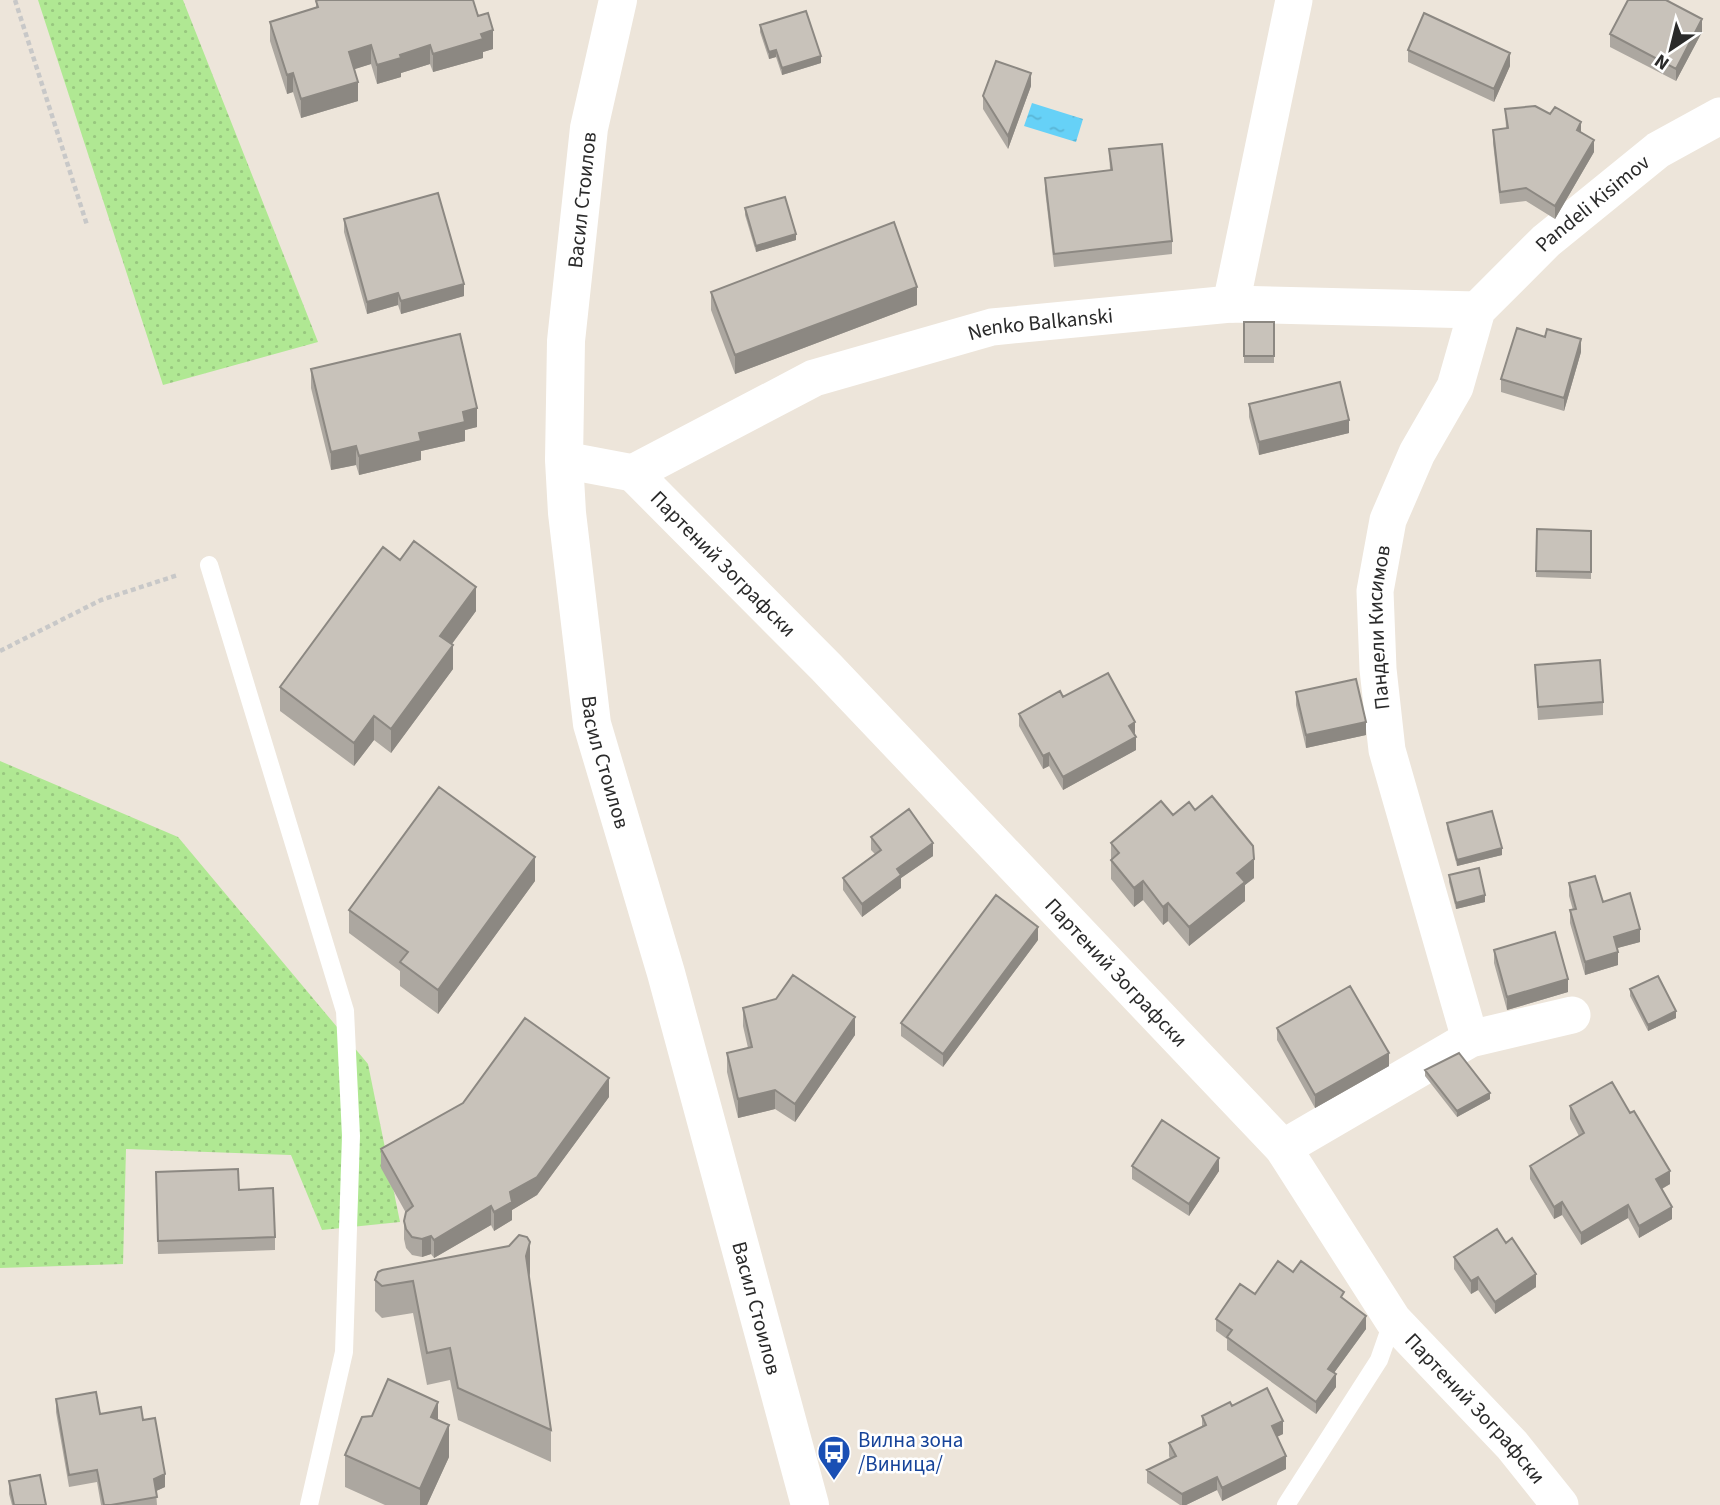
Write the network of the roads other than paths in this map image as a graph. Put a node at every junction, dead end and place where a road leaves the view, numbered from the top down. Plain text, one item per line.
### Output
1 (618, 0) edge
2 (1294, 0) edge
3 (1718, 126) edge
4 (1231, 304) junction
5 (1477, 310) junction
6 (565, 460) junction
7 (633, 472) junction
8 (209, 565) road end
9 (1572, 1015) dead end
10 (1470, 1039) junction
11 (1283, 1148) junction
12 (1393, 1320) junction
13 (309, 1505) edge
14 (810, 1505) edge
15 (1286, 1505) edge
16 (1560, 1505) edge

1 - 6 street, Васил Стоилов
2 - 4 street
3 - 5 street, Pandeli Kisimov
4 - 5 street, Nenko Balkanski
4 - 7 street, Nenko Balkanski
5 - 10 street, Пандели Кисимов
6 - 7 street
6 - 14 street, Васил Стоилов
7 - 11 street, Партений Зографски
8 - 13 lane
9 - 10 street
10 - 11 street
11 - 12 street, Партений Зографски
12 - 15 lane
12 - 16 street, Партений Зографски

